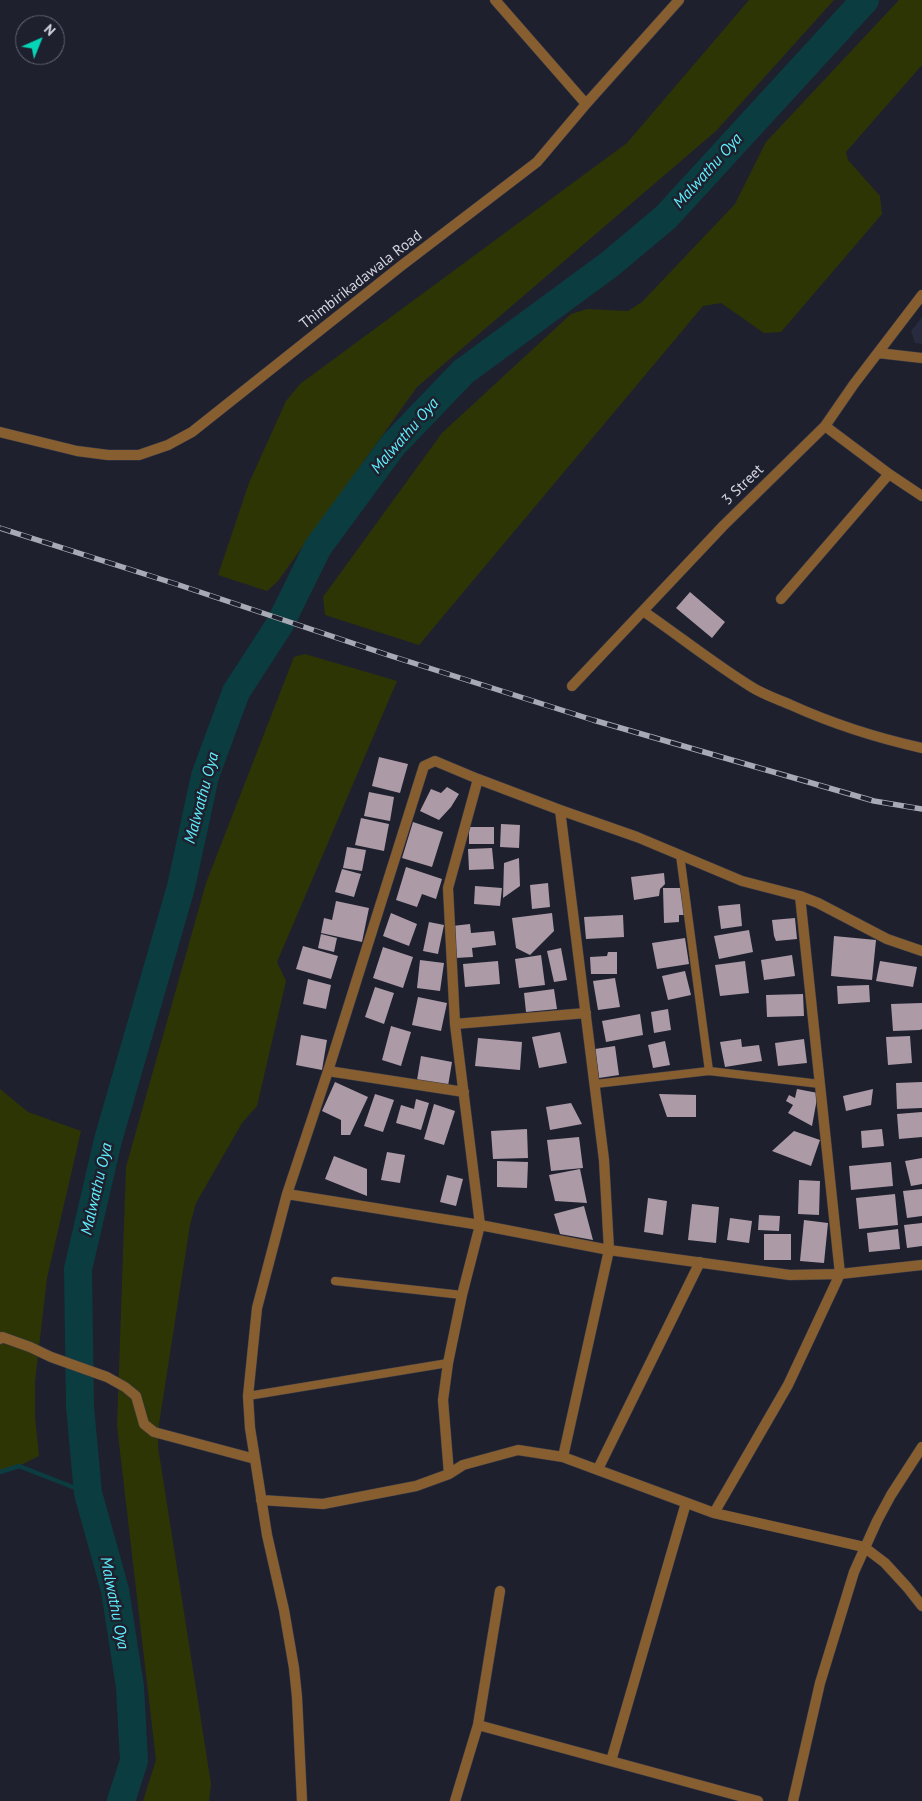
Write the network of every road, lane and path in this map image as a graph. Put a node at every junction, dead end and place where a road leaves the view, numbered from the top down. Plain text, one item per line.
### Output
1 (495, 0) edge
2 (679, 0) edge
3 (586, 104) junction
4 (922, 295) edge
5 (878, 353) junction
6 (922, 358) edge
7 (825, 426) junction
8 (0, 432) edge
9 (889, 474) junction
10 (922, 496) edge
11 (781, 599) dead end
12 (643, 610) junction
13 (572, 686) dead end
14 (922, 748) edge
15 (478, 779) junction
16 (560, 810) junction
17 (680, 855) junction
18 (800, 896) junction
19 (922, 951) edge
20 (586, 1013) junction
21 (455, 1024) junction
22 (328, 1070) junction
23 (708, 1072) junction
24 (595, 1084) junction
25 (820, 1084) junction
26 (464, 1092) junction
27 (287, 1194) junction
28 (480, 1224) junction
29 (609, 1250) junction
30 (700, 1262) junction
31 (922, 1265) edge
32 (840, 1274) junction
33 (335, 1281) dead end
34 (462, 1295) junction
35 (0, 1339) edge
36 (448, 1363) junction
37 (248, 1396) junction
38 (922, 1447) edge
39 (563, 1457) junction
40 (255, 1459) junction
41 (598, 1469) junction
42 (449, 1474) junction
43 (261, 1500) junction
44 (686, 1503) junction
45 (714, 1513) junction
46 (864, 1547) junction
47 (500, 1591) dead end
48 (922, 1606) edge
49 (478, 1724) junction
50 (611, 1761) junction
51 (302, 1801) edge
52 (455, 1801) edge
53 (758, 1801) edge
54 (793, 1801) edge

1 - 3 street
2 - 3 street, Thimbirikadawala Road
3 - 8 street, Thimbirikadawala Road
4 - 5 street, 3 Street
5 - 6 street
5 - 7 street, 3 Street
7 - 9 street
7 - 12 street, 3 Street
9 - 10 street
9 - 11 street
12 - 13 street, 3 Street
12 - 14 street
15 - 16 street
15 - 21 street
15 - 22 street
16 - 17 street
16 - 20 street
17 - 18 street
17 - 23 lane
18 - 19 street
18 - 25 street
20 - 21 street
20 - 24 street
21 - 26 street
22 - 26 street
22 - 27 street
23 - 24 lane
23 - 25 lane
24 - 29 street
25 - 32 street
26 - 28 street
27 - 28 street
27 - 37 street
28 - 29 street
28 - 34 street
29 - 30 street
29 - 39 street
30 - 32 street
30 - 41 street
31 - 32 street
32 - 45 street
33 - 34 lane
34 - 36 street
35 - 40 street
36 - 37 lane
36 - 42 street
37 - 40 street
38 - 46 street
39 - 41 street
39 - 42 street
40 - 43 street
41 - 44 street
42 - 43 street
43 - 51 street
44 - 45 street
44 - 50 street
45 - 46 street
46 - 48 street
46 - 54 street
47 - 49 street
49 - 50 street
49 - 52 street
50 - 53 street

